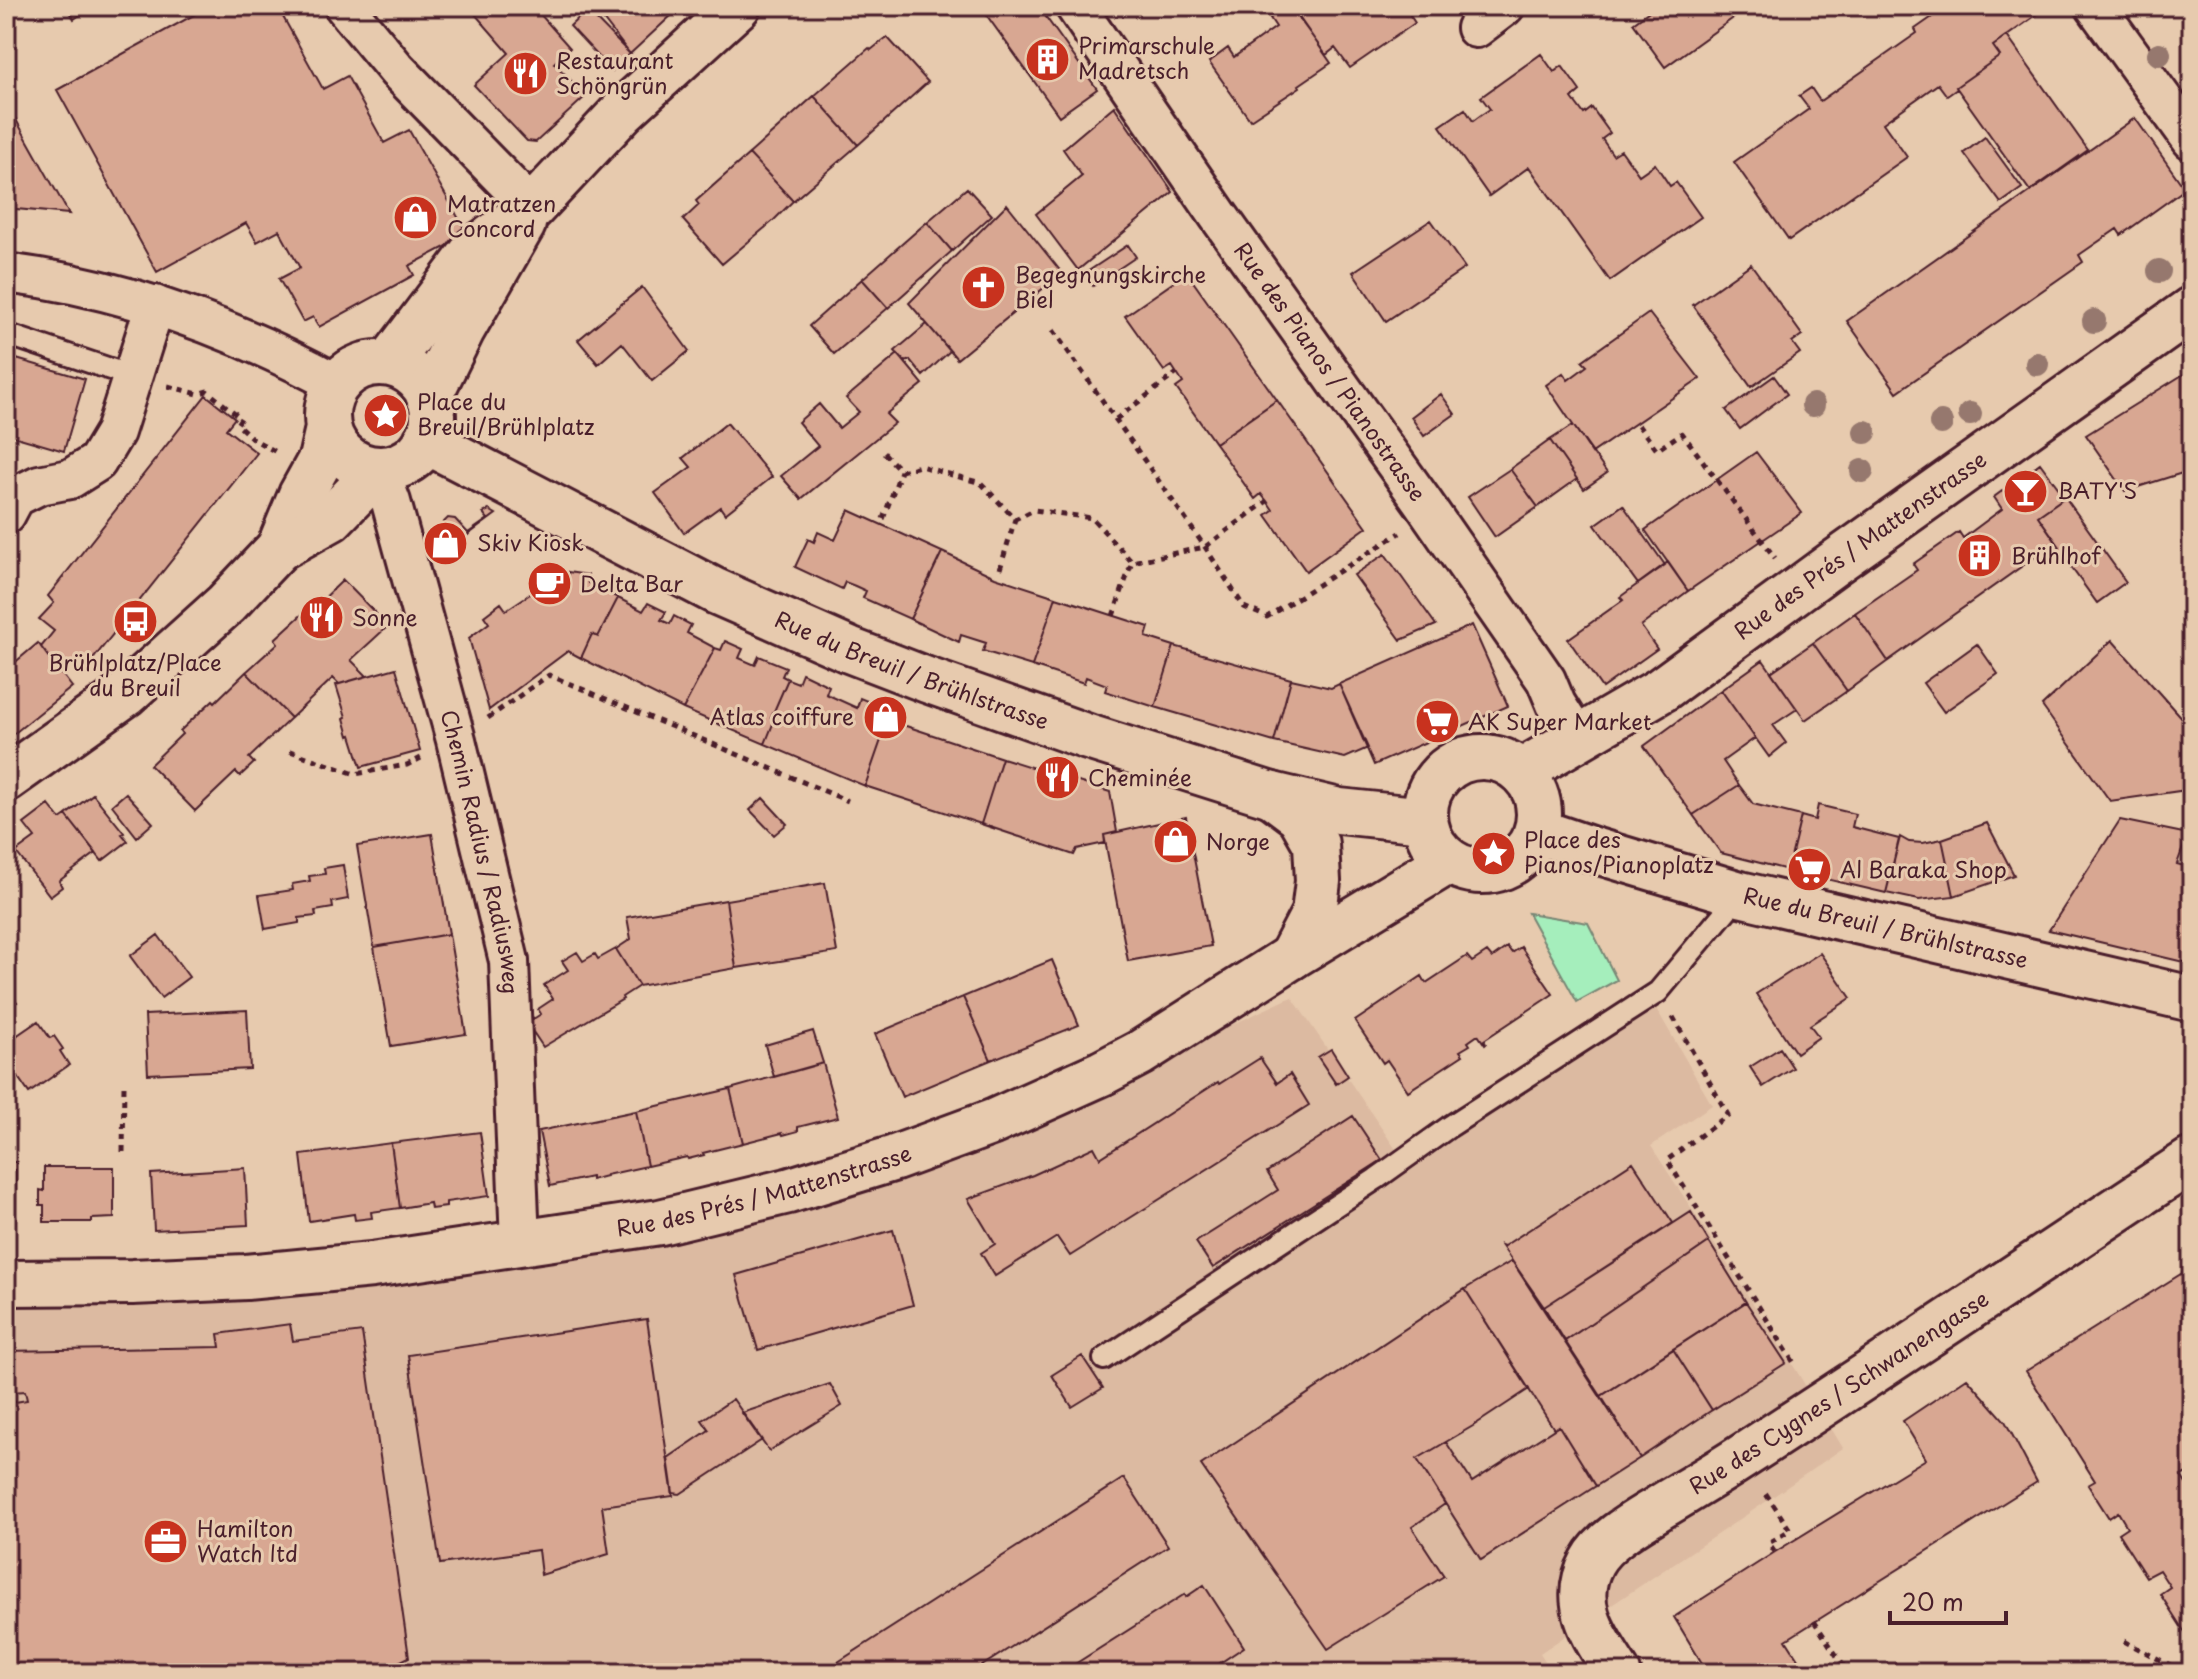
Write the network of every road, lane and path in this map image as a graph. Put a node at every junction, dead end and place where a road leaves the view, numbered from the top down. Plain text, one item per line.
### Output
1 (344, 6) edge
2 (1075, 6) edge
3 (2095, 6) edge
4 (719, 13) edge
5 (2192, 140) edge
6 (532, 208) junction
7 (6, 273) edge
8 (155, 305) junction
9 (2192, 309) edge
10 (1053, 330) dead end
11 (6, 334) edge
12 (390, 362) junction
13 (1177, 373) dead end
14 (131, 376) junction
15 (337, 384) junction
16 (207, 391) dead end
17 (429, 397) junction
18 (1116, 419) junction
19 (1638, 425) dead end
20 (328, 428) junction
21 (426, 441) junction
22 (884, 453) dead end
23 (285, 457) dead end
24 (379, 470) junction
25 (901, 471) junction
26 (1267, 501) dead end
27 (6, 514) edge
28 (883, 519) dead end
29 (1015, 519) junction
30 (1411, 526) dead end
31 (1205, 547) junction
32 (279, 548) junction
33 (1132, 562) junction
34 (1000, 569) dead end
35 (1782, 569) dead end
36 (1113, 616) dead end
37 (1578, 739) junction
38 (456, 740) junction
39 (290, 751) dead end
40 (1524, 775) junction
41 (6, 779) edge
42 (1272, 795) junction
43 (848, 801) dead end
44 (1425, 820) junction
45 (1537, 831) junction
46 (1449, 861) junction
47 (1740, 894) junction
48 (1291, 957) junction
49 (1658, 992) junction
50 (2192, 999) edge
51 (124, 1085) dead end
52 (123, 1152) dead end
53 (2192, 1160) edge
54 (520, 1243) junction
55 (6, 1283) edge
56 (1104, 1359) dead end
57 (1796, 1366) dead end
58 (1766, 1494) dead end
59 (1775, 1552) dead end
60 (1814, 1621) dead end
61 (2124, 1641) dead end
62 (1618, 1673) edge
63 (1848, 1673) edge
64 (2185, 1673) edge

1 - 6 street
2 - 37 street, Rue des Pianos / Pianostrasse
3 - 5 street
4 - 6 street
6 - 12 street
6 - 17 street
7 - 8 street
8 - 14 street
8 - 15 street
9 - 37 street, Rue des Prés / Mattenstrasse
10 - 18 path
11 - 14 lane
12 - 15 street
12 - 17 street
13 - 18 path
14 - 27 street
15 - 20 street
16 - 23 path
17 - 21 street
18 - 31 path
19 - 35 path
20 - 24 street
20 - 32 street
21 - 24 street
21 - 42 street, Rue du Breuil / Brühlstrasse
22 - 25 path
24 - 32 street
24 - 38 street, Chemin Radius / Radiusweg
25 - 28 path
25 - 29 path
26 - 31 path
29 - 33 path
29 - 34 path
30 - 31 path
31 - 33 path
32 - 41 street
33 - 36 path
37 - 40 street, Rue des Prés / Mattenstrasse
38 - 39 path
38 - 43 path
38 - 54 street, Chemin Radius / Radiusweg
40 - 44 street
40 - 45 street
42 - 44 street, Rue du Breuil / Brühlstrasse
42 - 48 street
44 - 46 street
45 - 46 street
45 - 47 street, Rue du Breuil / Brühlstrasse
46 - 48 street, Rue des Prés / Mattenstrasse
47 - 49 lane
47 - 50 street, Rue du Breuil / Brühlstrasse
48 - 54 street, Rue des Prés / Mattenstrasse
49 - 56 lane
49 - 57 path
51 - 52 path
53 - 62 street, Rue des Cygnes / Schwanengasse
54 - 55 street, Rue des Prés / Mattenstrasse
58 - 59 path
60 - 63 path
61 - 64 path

